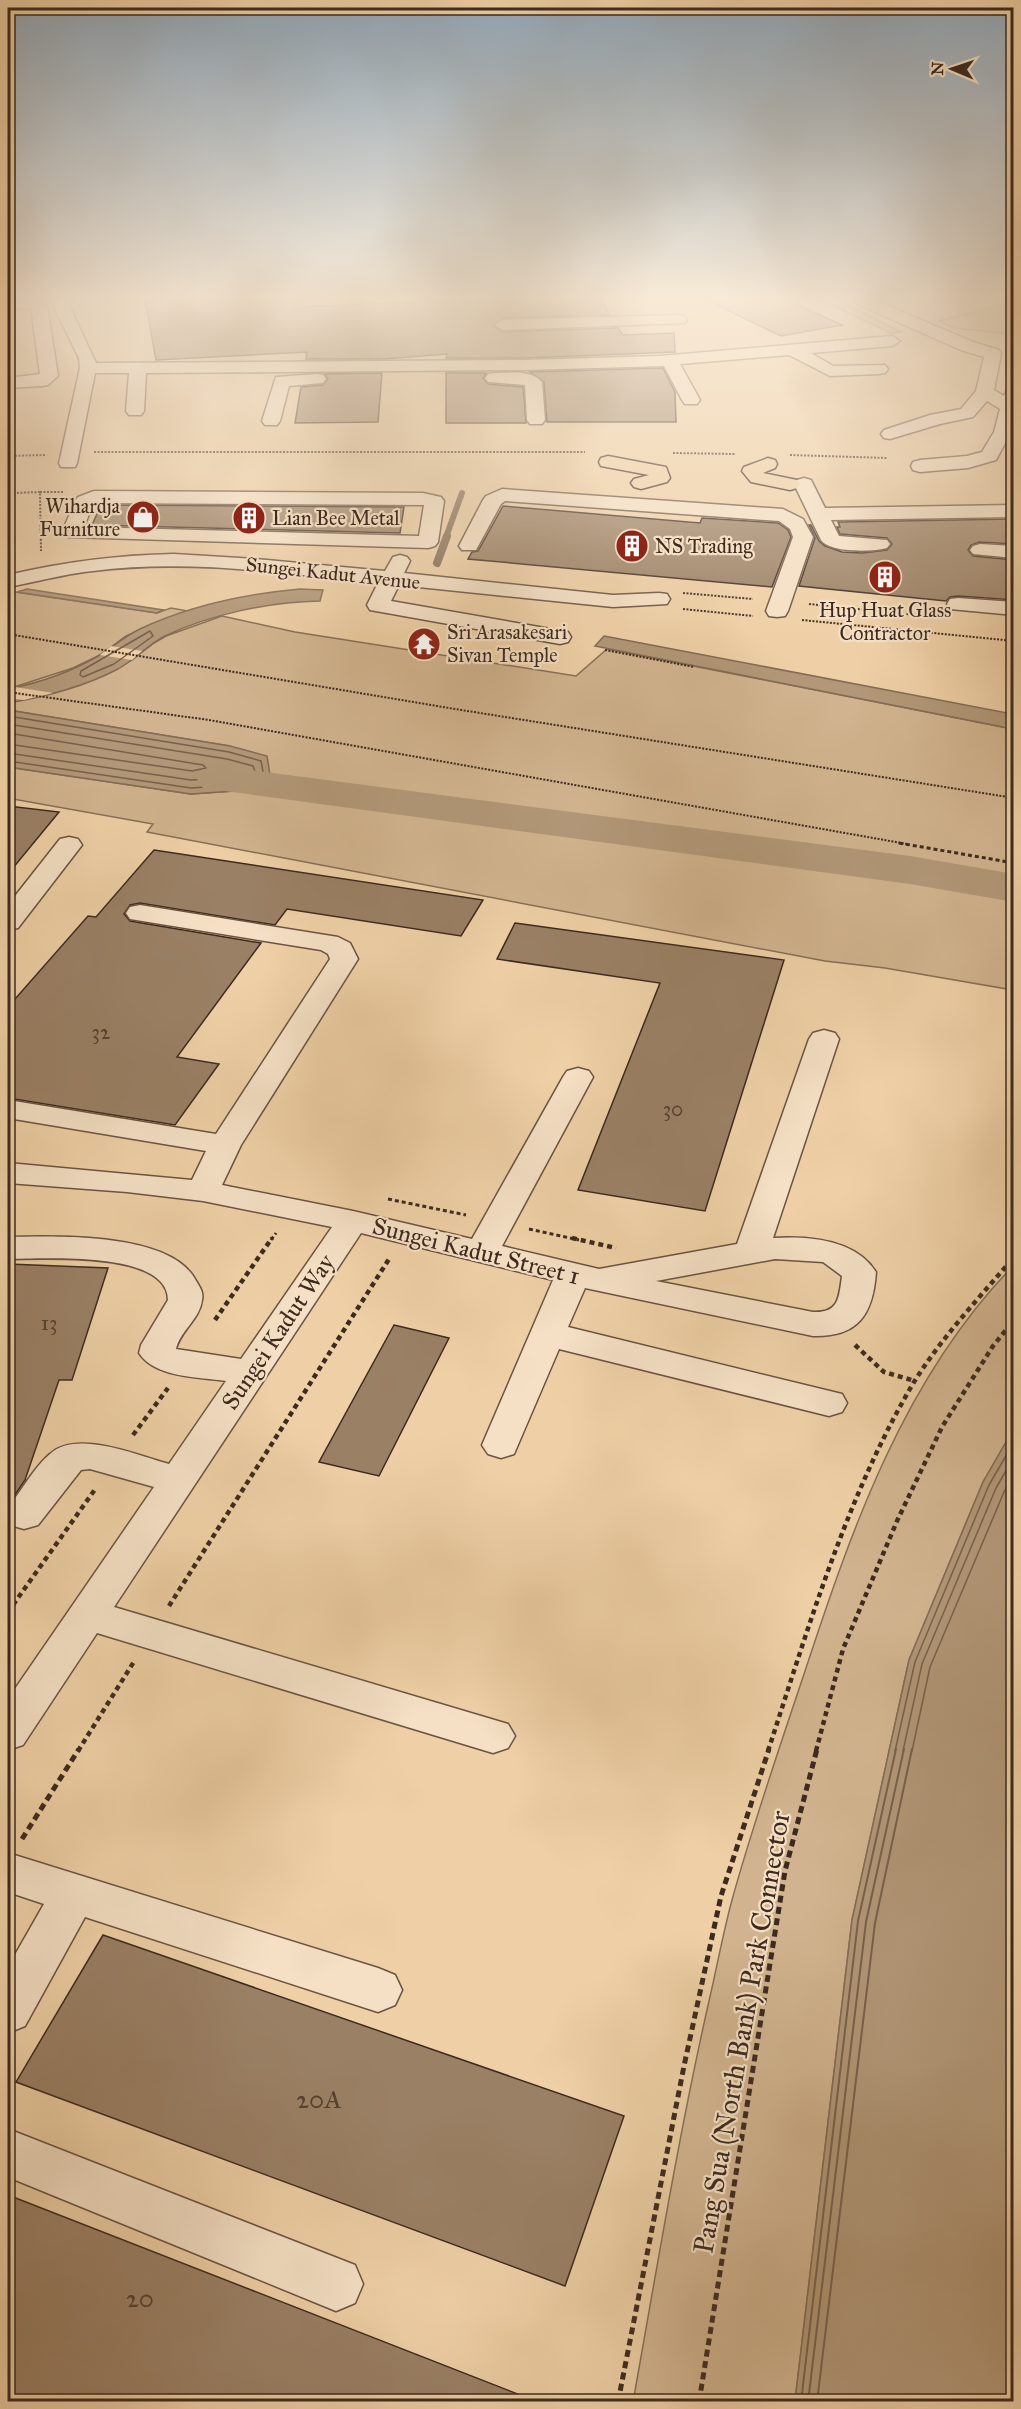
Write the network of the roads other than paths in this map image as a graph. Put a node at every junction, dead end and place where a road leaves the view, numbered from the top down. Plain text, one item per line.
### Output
1 (79, 411) edge
2 (275, 411) edge
3 (535, 411) edge
4 (968, 411) edge
5 (1009, 411) edge
6 (536, 420) dead end
7 (272, 421) dead end
8 (1003, 432) junction
9 (890, 434) dead end
10 (1013, 450) edge
11 (70, 457) road end
12 (774, 460) road end
13 (608, 462) dead end
14 (920, 466) dead end
15 (641, 483) dead end
16 (797, 484) joint
17 (1014, 511) edge
18 (818, 514) junction
19 (404, 542) junction
20 (880, 544) dead end
21 (469, 546) dead end
22 (980, 550) dead end
23 (1014, 552) edge
24 (392, 578) junction
25 (8, 581) edge
26 (659, 599) dead end
27 (958, 604) dead end
28 (1014, 609) edge
29 (777, 611) dead end
30 (560, 637) dead end
31 (69, 845) dead end
32 (140, 913) dead end
33 (8, 922) edge
34 (824, 1039) dead end
35 (578, 1077) dead end
36 (8, 1109) edge
37 (225, 1145) junction
38 (8, 1173) edge
39 (203, 1191) junction
40 (353, 1221) junction
41 (8, 1248) edge
42 (482, 1252) junction
43 (751, 1252) junction
44 (586, 1277) junction
45 (548, 1334) junction
46 (250, 1373) junction
47 (829, 1403) dead end
48 (501, 1445) dead end
49 (179, 1480) junction
50 (24, 1515) dead end
51 (88, 1615) junction
52 (8, 1733) edge
53 (493, 1736) dead end
54 (14, 1858) edge
55 (74, 1894) junction
56 (378, 1990) dead end
57 (8, 2011) edge
58 (8, 2153) edge
59 (336, 2284) dead end

1 - 11 street
2 - 7 street
3 - 6 street
4 - 9 street
5 - 8 street
8 - 10 street
8 - 14 street
12 - 16 main road
13 - 15 main road
16 - 18 street
17 - 18 street
18 - 20 street
19 - 19 street
19 - 24 street
21 - 29 street
22 - 23 street
24 - 25 street, Sungei Kadut Avenue
24 - 26 street, Sungei Kadut Avenue
24 - 30 street
27 - 28 street
31 - 33 street
32 - 37 street
34 - 43 street
35 - 42 street
36 - 37 street
37 - 39 street
38 - 39 street, Sungei Kadut Way
39 - 40 street, Sungei Kadut Way
40 - 42 street, Sungei Kadut Street 1
40 - 46 street, Sungei Kadut Way
41 - 46 street
42 - 44 street, Sungei Kadut Street 1
43 - 44 street, Sungei Kadut Street 1
43 - 44 street, Sungei Kadut Street 1
44 - 45 street
45 - 47 street
45 - 48 street
46 - 49 street, Sungei Kadut Way
49 - 50 street
49 - 51 street, Sungei Kadut Way
51 - 52 street, Sungei Kadut Way
51 - 53 street
54 - 55 street
55 - 56 street
55 - 57 street
58 - 59 street

